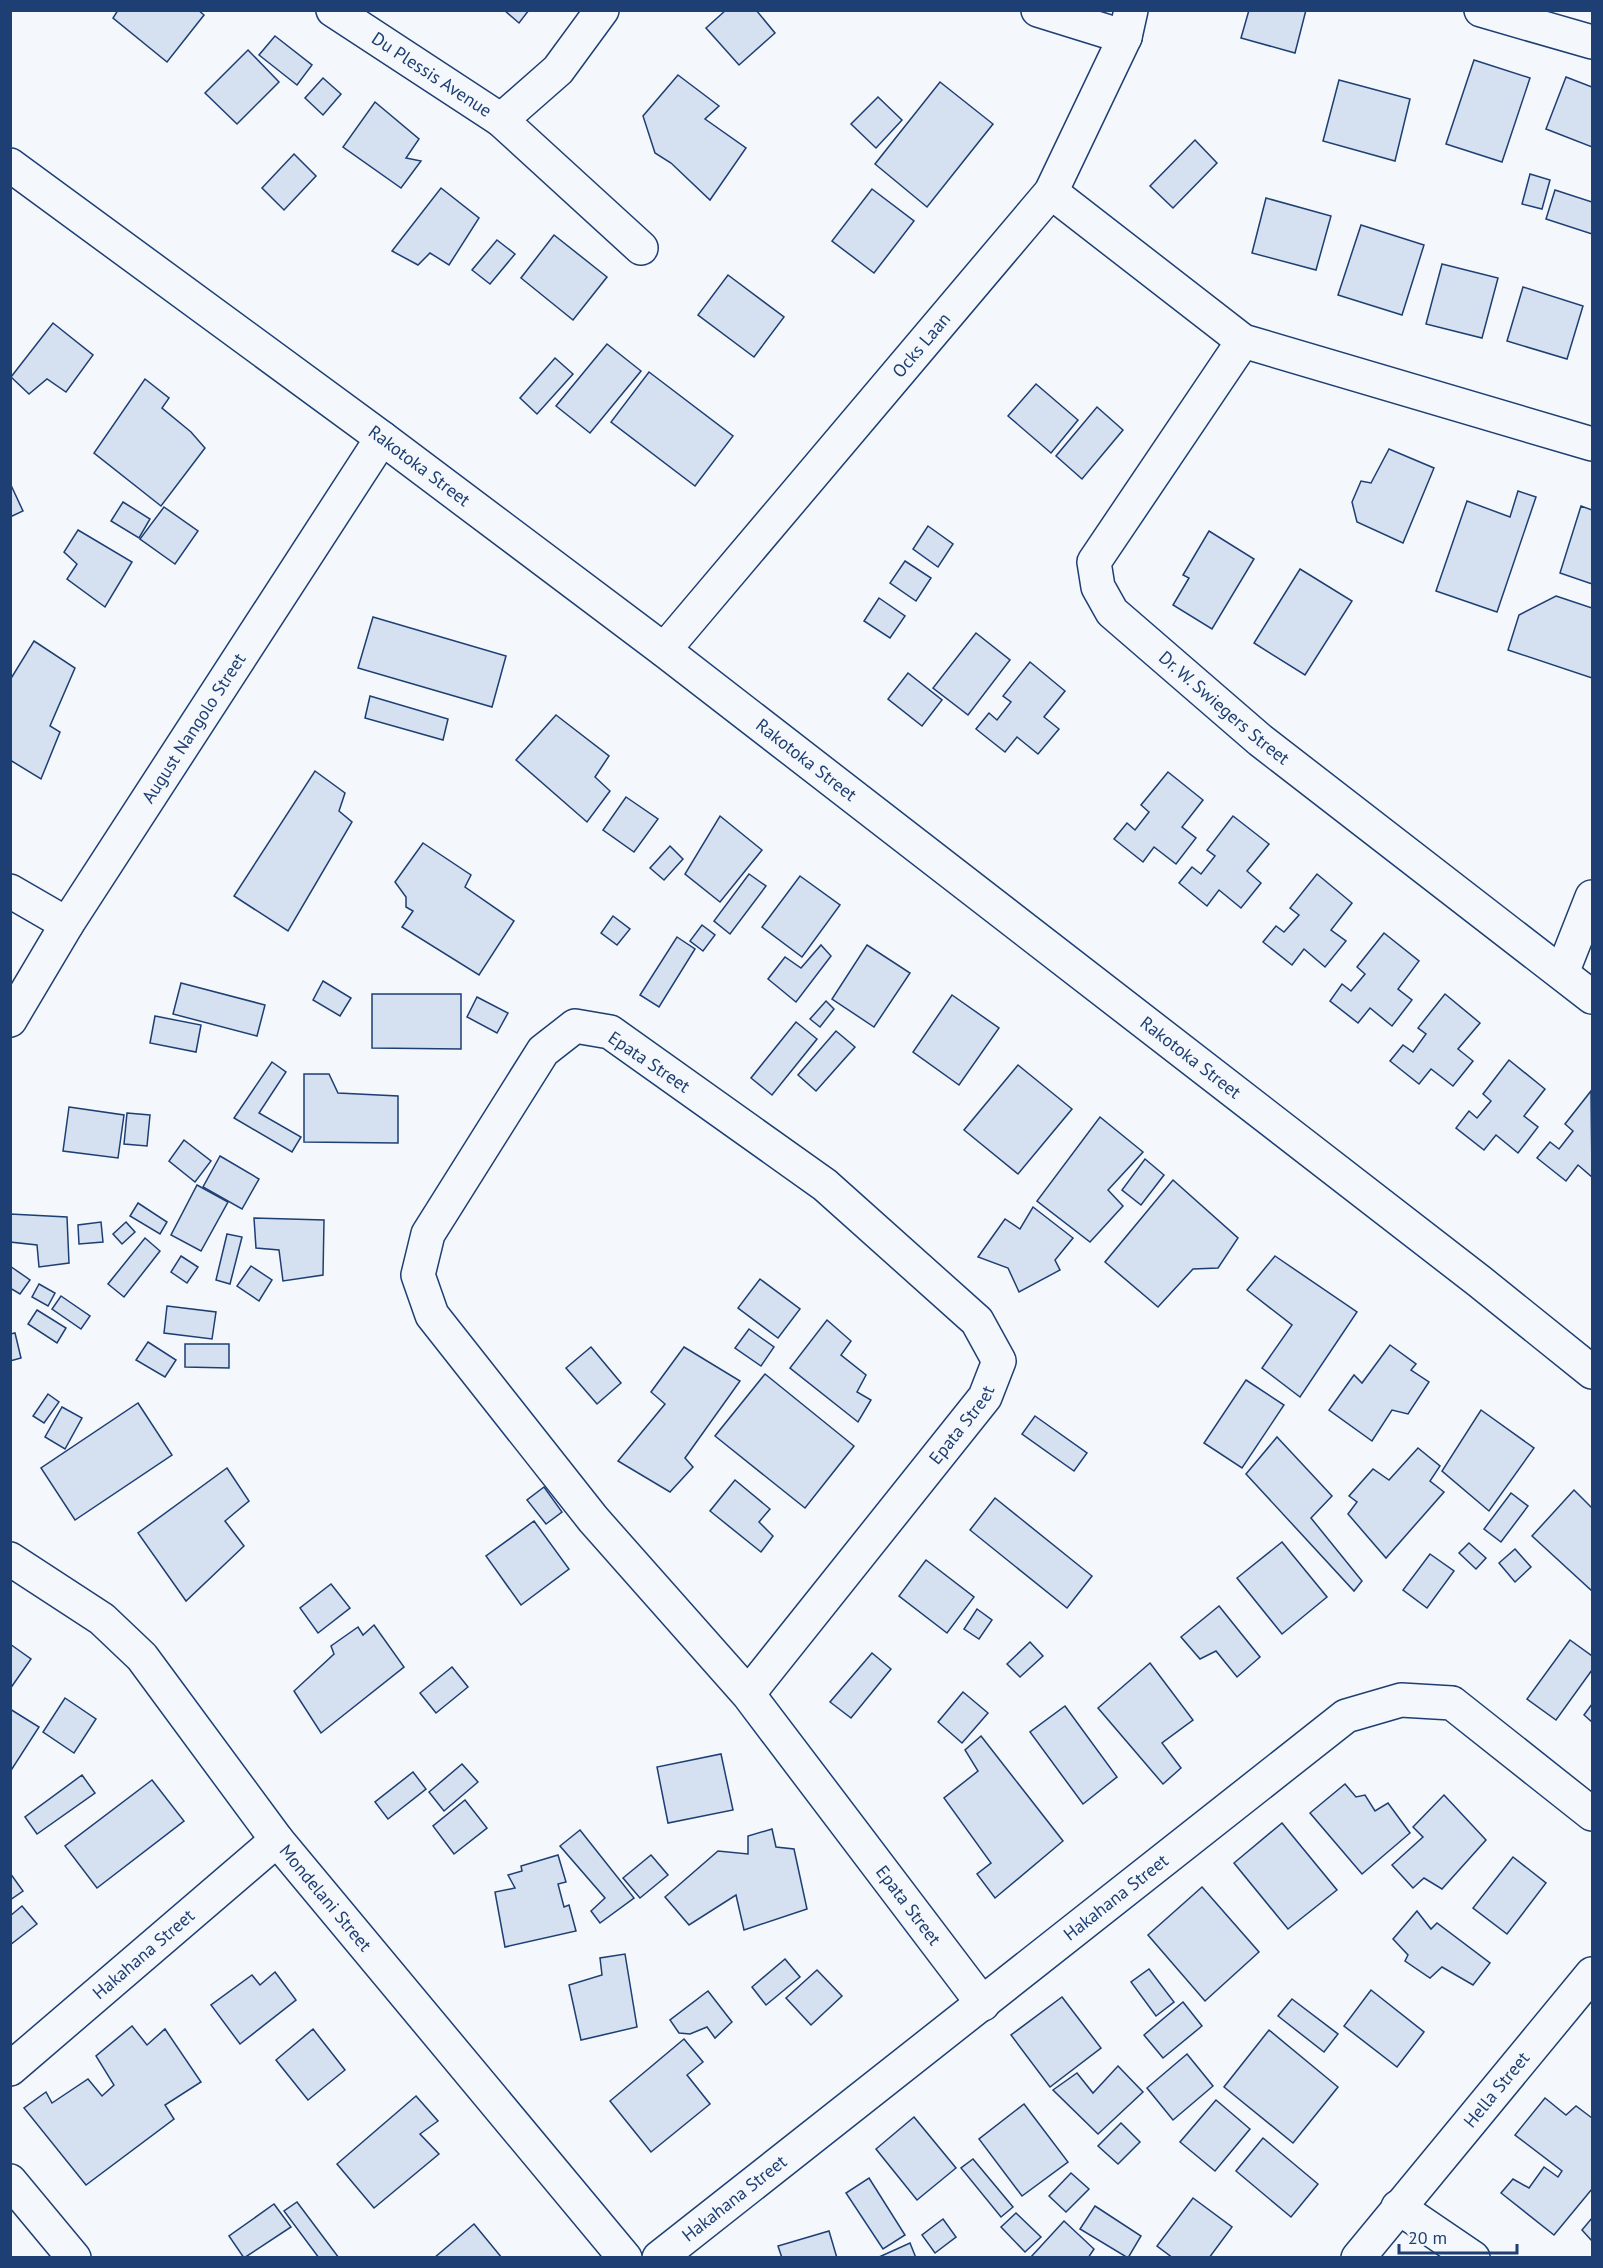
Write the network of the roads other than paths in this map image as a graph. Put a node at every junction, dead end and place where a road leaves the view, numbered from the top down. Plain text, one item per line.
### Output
1 (333, 10) edge
2 (602, 10) edge
3 (1038, 10) edge
4 (1481, 10) edge
5 (1128, 24) edge
6 (1593, 42) edge
7 (501, 120) junction
8 (10, 165) edge
9 (1052, 192) junction
10 (641, 248) dead end
11 (1243, 341) junction
12 (382, 438) junction
13 (1593, 444) edge
14 (664, 651) junction
15 (10, 891) edge
16 (1593, 897) edge
17 (67, 924) junction
18 (1562, 973) junction
19 (1593, 997) edge
20 (10, 1020) edge
21 (1593, 1372) edge
22 (10, 1559) edge
23 (748, 1694) junction
24 (1593, 1814) edge
25 (277, 1840) junction
26 (1593, 1974) edge
27 (983, 2004) junction
28 (10, 2069) edge
29 (10, 2181) edge
30 (1398, 2206) junction
31 (74, 2258) edge
32 (625, 2258) edge
33 (659, 2258) edge
34 (1358, 2258) edge
35 (1473, 2258) edge

1 - 7 street, Du Plessis Avenue
2 - 7 street, Du Plessis Avenue
3 - 5 street
4 - 6 street
5 - 9 street, Ocks Laan
7 - 10 street, Du Plessis Avenue
8 - 12 street, Rakotoka Street
9 - 11 street
9 - 14 street, Ocks Laan
11 - 13 street
11 - 18 street, Dr. W. Swiegers Street
12 - 14 street, Rakotoka Street
12 - 17 street, August Nangolo Street
14 - 21 street, Rakotoka Street
15 - 17 street
16 - 18 street
17 - 20 street, August Nangolo Street
18 - 19 street, Dr. W. Swiegers Street
22 - 25 street, Mondelani Street
23 - 23 street, Epata Street
23 - 27 street, Epata Street
24 - 27 street, Hakahana Street
25 - 28 street, Hakahana Street
25 - 32 street, Mondelani Street
26 - 30 street, Hella Street
27 - 33 street, Hakahana Street
29 - 31 street
30 - 34 street, Hella Street
30 - 35 street

